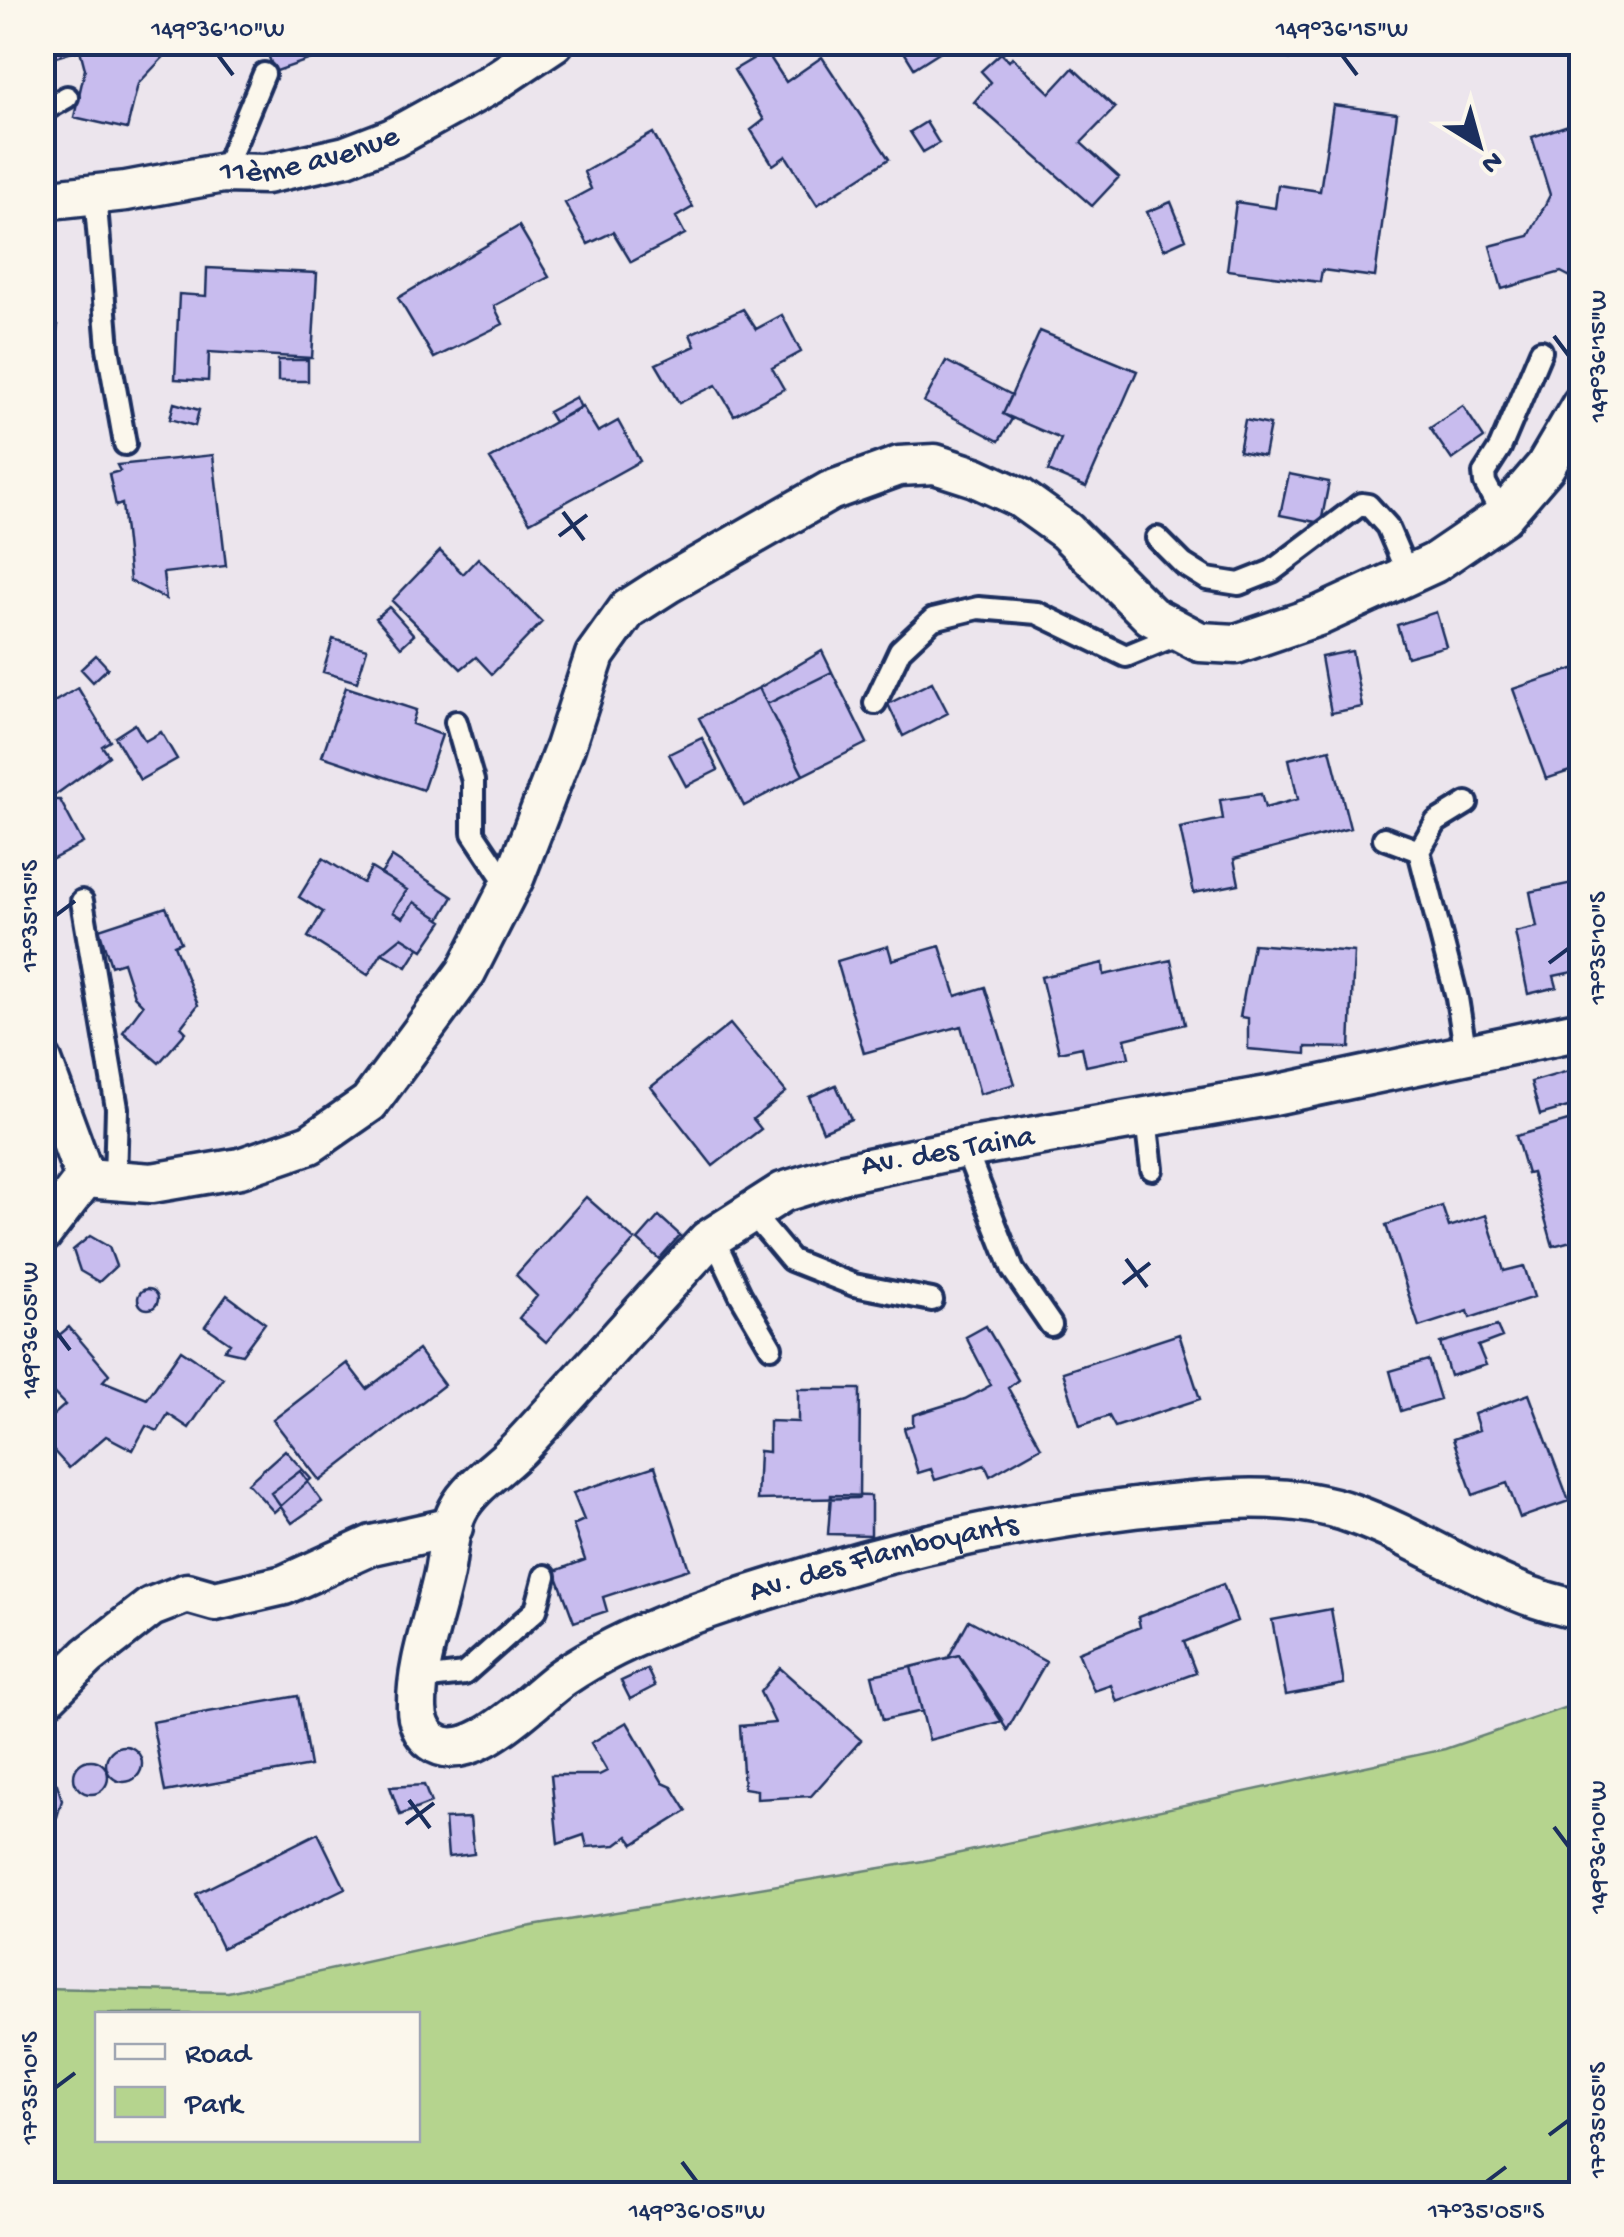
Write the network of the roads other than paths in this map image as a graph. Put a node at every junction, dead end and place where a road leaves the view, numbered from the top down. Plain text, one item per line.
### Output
1 (554, 42) edge
2 (264, 74) dead end
3 (67, 97) dead end
4 (42, 112) edge
5 (223, 173) junction
6 (95, 194) junction
7 (42, 200) edge
8 (1541, 351) dead end
9 (1582, 404) edge
10 (125, 444) dead end
11 (1503, 516) junction
12 (1157, 538) dead end
13 (1408, 575) junction
14 (1182, 633) junction
15 (875, 703) dead end
16 (456, 722) dead end
17 (1467, 803) dead end
18 (1384, 838) dead end
19 (1419, 851) junction
20 (509, 887) junction
21 (82, 901) dead end
22 (1582, 1030) edge
23 (1466, 1054) junction
24 (42, 1061) edge
25 (1146, 1118) junction
26 (965, 1148) junction
27 (1152, 1169) dead end
28 (100, 1179) junction
29 (750, 1211) junction
30 (42, 1234) edge
31 (712, 1237) junction
32 (932, 1300) dead end
33 (1051, 1325) dead end
34 (771, 1347) dead end
35 (452, 1526) junction
36 (545, 1576) dead end
37 (1582, 1610) edge
38 (421, 1679) junction
39 (42, 1701) edge

1 - 5 street, 11ème avenue
2 - 5 lane
3 - 4 lane
5 - 6 street, 11ème avenue
6 - 7 street, 11ème avenue
6 - 10 lane
8 - 11 lane
9 - 11 street
11 - 13 street
12 - 13 lane
13 - 14 street
14 - 15 lane
14 - 20 street
16 - 20 lane
17 - 19 lane
18 - 19 lane
19 - 23 lane
20 - 28 street
21 - 28 lane
22 - 23 street, Av. des Taina
23 - 25 street, Av. des Taina
24 - 28 street
25 - 26 street, Av. des Taina
25 - 27 lane
26 - 29 street, Av. des Taina
26 - 33 lane
28 - 30 street
29 - 31 street, Av. des Taina
29 - 32 lane
31 - 34 lane
31 - 35 street, Av. des Taina
35 - 38 street, Av. des Flamboyants
35 - 39 street
36 - 38 lane
37 - 38 street, Av. des Flamboyants

